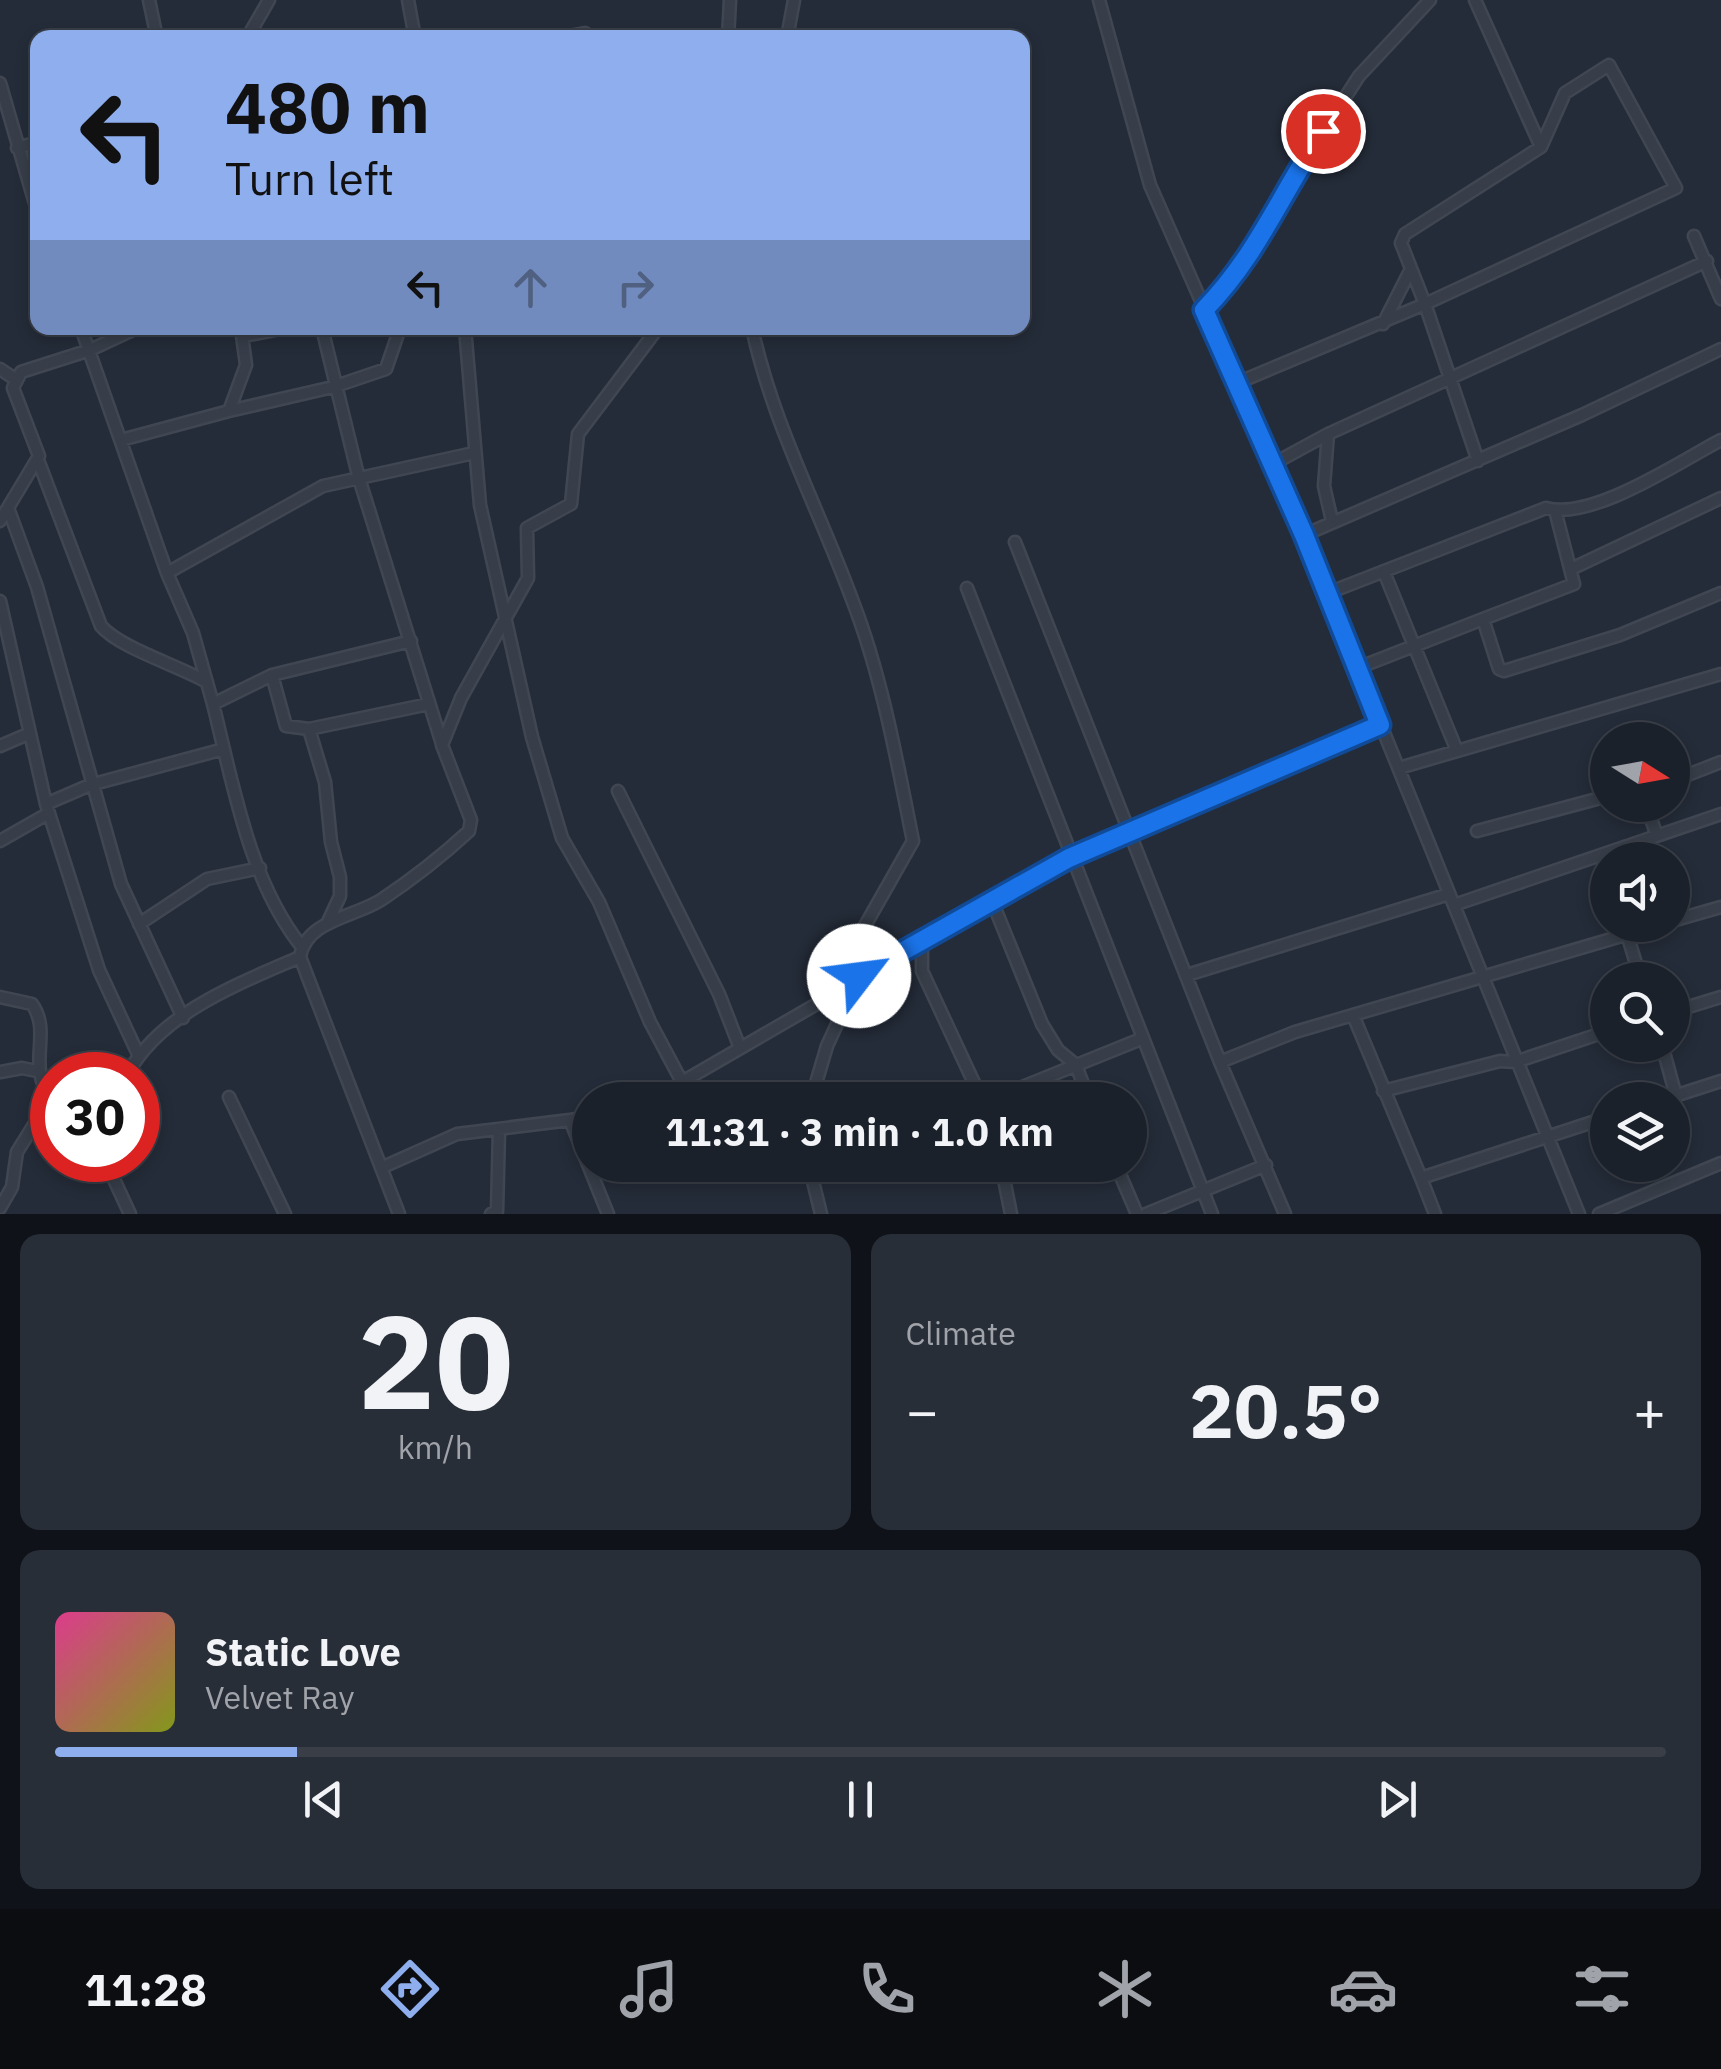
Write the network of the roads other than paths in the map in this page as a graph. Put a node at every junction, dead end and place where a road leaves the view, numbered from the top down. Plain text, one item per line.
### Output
1 (149, 0) edge
2 (268, 0) edge
3 (408, 0) edge
4 (730, 0) edge
5 (794, 0) edge
6 (1098, 0) edge
7 (1430, 0) edge
8 (1474, 0) edge
9 (156, 30) edge
10 (251, 30) edge
11 (414, 30) edge
12 (728, 30) edge
13 (788, 30) edge
14 (0, 83) edge
15 (30, 144) edge
16 (1541, 147) junction
17 (16, 148) junction
18 (30, 190) edge
19 (1694, 236) dead end
20 (1707, 260) junction
21 (1410, 271) junction
22 (1721, 299) edge
23 (1425, 304) junction
24 (1204, 310) junction
25 (1382, 325) junction
26 (85, 335) edge
27 (122, 335) edge
28 (242, 335) edge
29 (323, 335) edge
30 (398, 335) edge
31 (466, 335) edge
32 (653, 335) edge
33 (754, 335) edge
34 (1721, 349) edge
35 (90, 350) junction
36 (0, 369) edge
37 (15, 379) junction
38 (1451, 381) junction
39 (1237, 383) junction
40 (333, 387) junction
41 (229, 411) junction
42 (1328, 434) junction
43 (122, 440) junction
44 (1721, 440) edge
45 (474, 453) junction
46 (38, 460) junction
47 (1478, 461) junction
48 (1273, 464) junction
49 (358, 475) junction
50 (1721, 498) edge
51 (8, 508) junction
52 (1554, 510) junction
53 (0, 520) edge
54 (1332, 521) junction
55 (1304, 535) junction
56 (1015, 542) dead end
57 (1571, 568) junction
58 (1384, 572) junction
59 (167, 573) junction
60 (967, 588) dead end
61 (1328, 593) junction
62 (1721, 593) edge
63 (0, 601) edge
64 (1483, 619) junction
65 (504, 627) junction
66 (411, 640) junction
67 (1412, 644) junction
68 (12, 665) junction
69 (0, 669) edge
70 (1355, 669) junction
71 (1721, 674) edge
72 (272, 675) junction
73 (207, 682) junction
74 (213, 704) junction
75 (429, 704) junction
76 (1380, 725) junction
77 (310, 729) junction
78 (28, 734) junction
79 (442, 745) junction
80 (0, 746) edge
81 (224, 749) junction
82 (1457, 751) junction
83 (1721, 762) edge
84 (1399, 768) junction
85 (1690, 773) edge
86 (90, 785) junction
87 (618, 792) dead end
88 (1590, 801) edge
89 (47, 808) junction
90 (1721, 814) edge
91 (1652, 822) edge
92 (1129, 830) junction
93 (1477, 831) dead end
94 (1656, 833) junction
95 (0, 841) edge
96 (1069, 858) junction
97 (260, 868) junction
98 (1451, 899) junction
99 (992, 901) junction
100 (1721, 907) edge
101 (1690, 916) edge
102 (139, 924) junction
103 (326, 924) junction
104 (922, 940) junction
105 (1600, 942) edge
106 (301, 952) junction
107 (1187, 975) junction
108 (859, 976) junction
109 (1480, 977) junction
110 (0, 997) edge
111 (1721, 997) edge
112 (1690, 1006) edge
113 (1353, 1015) junction
114 (183, 1018) junction
115 (1590, 1037) edge
116 (1141, 1039) junction
117 (740, 1048) junction
118 (38, 1052) edge
119 (137, 1052) edge
120 (140, 1052) edge
121 (1220, 1062) junction
122 (1515, 1062) junction
123 (1076, 1065) junction
124 (30, 1070) edge
125 (0, 1072) edge
126 (682, 1082) joint
127 (816, 1082) edge
128 (974, 1082) edge
129 (1034, 1082) edge
130 (1082, 1082) edge
131 (1721, 1082) edge
132 (1383, 1091) junction
133 (1690, 1092) edge
134 (229, 1096) dead end
135 (570, 1120) joint
136 (1590, 1123) edge
137 (499, 1130) junction
138 (30, 1133) edge
139 (1546, 1137) junction
140 (1721, 1163) edge
141 (1266, 1166) junction
142 (383, 1167) junction
143 (1421, 1178) junction
144 (115, 1182) edge
145 (814, 1182) edge
146 (1005, 1182) edge
147 (1123, 1182) edge
148 (1203, 1191) junction
149 (0, 1208) edge
150 (130, 1214) edge
151 (285, 1214) edge
152 (400, 1214) edge
153 (491, 1214) edge
154 (608, 1214) edge
155 (821, 1214) edge
156 (1011, 1214) edge
157 (1137, 1214) edge
158 (1146, 1214) edge
159 (1212, 1214) edge
160 (1285, 1214) edge
161 (1436, 1214) edge
162 (1580, 1214) edge
163 (1598, 1214) edge

1 - 9 street
2 - 10 street
3 - 11 street
4 - 12 street
5 - 13 street
6 - 24 street
7 - 24 street
8 - 16 street
14 - 17 street
15 - 17 street
16 - 21 street
16 - 23 street
17 - 18 street
19 - 20 street
20 - 22 street
20 - 38 street
21 - 23 street
21 - 25 street
23 - 25 street
23 - 38 street
24 - 39 street
25 - 39 street
26 - 35 street
27 - 35 street
28 - 41 street
29 - 40 street
30 - 40 street
31 - 45 street
32 - 65 street
33 - 108 street
34 - 47 street
35 - 37 street
35 - 43 street
36 - 37 street
37 - 46 street
38 - 42 street
38 - 47 street
39 - 48 street
40 - 41 street
40 - 49 street
41 - 43 street
42 - 48 street
42 - 54 street
43 - 59 street
44 - 52 street
45 - 49 street
45 - 65 street
46 - 51 street
46 - 73 street
47 - 54 street
48 - 55 street
49 - 59 street
49 - 66 street
50 - 57 street
51 - 53 street
51 - 86 street
52 - 57 street
52 - 58 street
54 - 55 street
55 - 61 street
56 - 92 street
57 - 64 street
58 - 61 street
58 - 67 street
59 - 73 street
60 - 96 street
61 - 70 street
62 - 64 street
63 - 68 street
64 - 67 street
65 - 79 street
65 - 126 street
66 - 72 street
66 - 75 street
67 - 70 street
67 - 82 street
68 - 69 street
68 - 78 street
70 - 76 street
71 - 82 street
72 - 74 street
72 - 77 street
73 - 74 street
74 - 81 street
75 - 77 street
75 - 79 street
76 - 84 street
76 - 92 street
77 - 103 street
78 - 80 street
78 - 89 street
79 - 103 street
81 - 86 street
81 - 97 street
82 - 84 street
83 - 85 street
84 - 98 street
86 - 89 street
86 - 102 street
87 - 117 street
88 - 93 street
89 - 95 street
89 - 119 street
90 - 94 street
91 - 94 street
92 - 96 street
92 - 107 street
94 - 98 street
96 - 99 street
96 - 116 street
97 - 102 street
97 - 106 street
98 - 107 street
98 - 109 street
99 - 104 street
99 - 123 street
100 - 101 street
102 - 114 street
103 - 106 street
104 - 108 street
104 - 128 street
105 - 109 street
106 - 114 street
106 - 142 street
107 - 121 street
108 - 117 street
108 - 127 street
109 - 113 street
109 - 122 street
110 - 118 street
111 - 112 street
113 - 121 street
113 - 132 street
114 - 120 street
115 - 122 street
116 - 123 street
116 - 148 street
117 - 126 street
121 - 141 street
122 - 132 street
122 - 139 street
123 - 129 street
123 - 130 street
124 - 125 street
131 - 133 street
132 - 143 street
134 - 151 street
135 - 137 street
135 - 154 street
136 - 139 street
137 - 142 street
137 - 153 street
138 - 149 street
139 - 143 street
139 - 162 street
140 - 163 street
141 - 148 street
141 - 160 street
142 - 152 street
143 - 161 street
144 - 150 street
145 - 155 street
146 - 156 street
147 - 157 street
148 - 158 street
148 - 159 street

